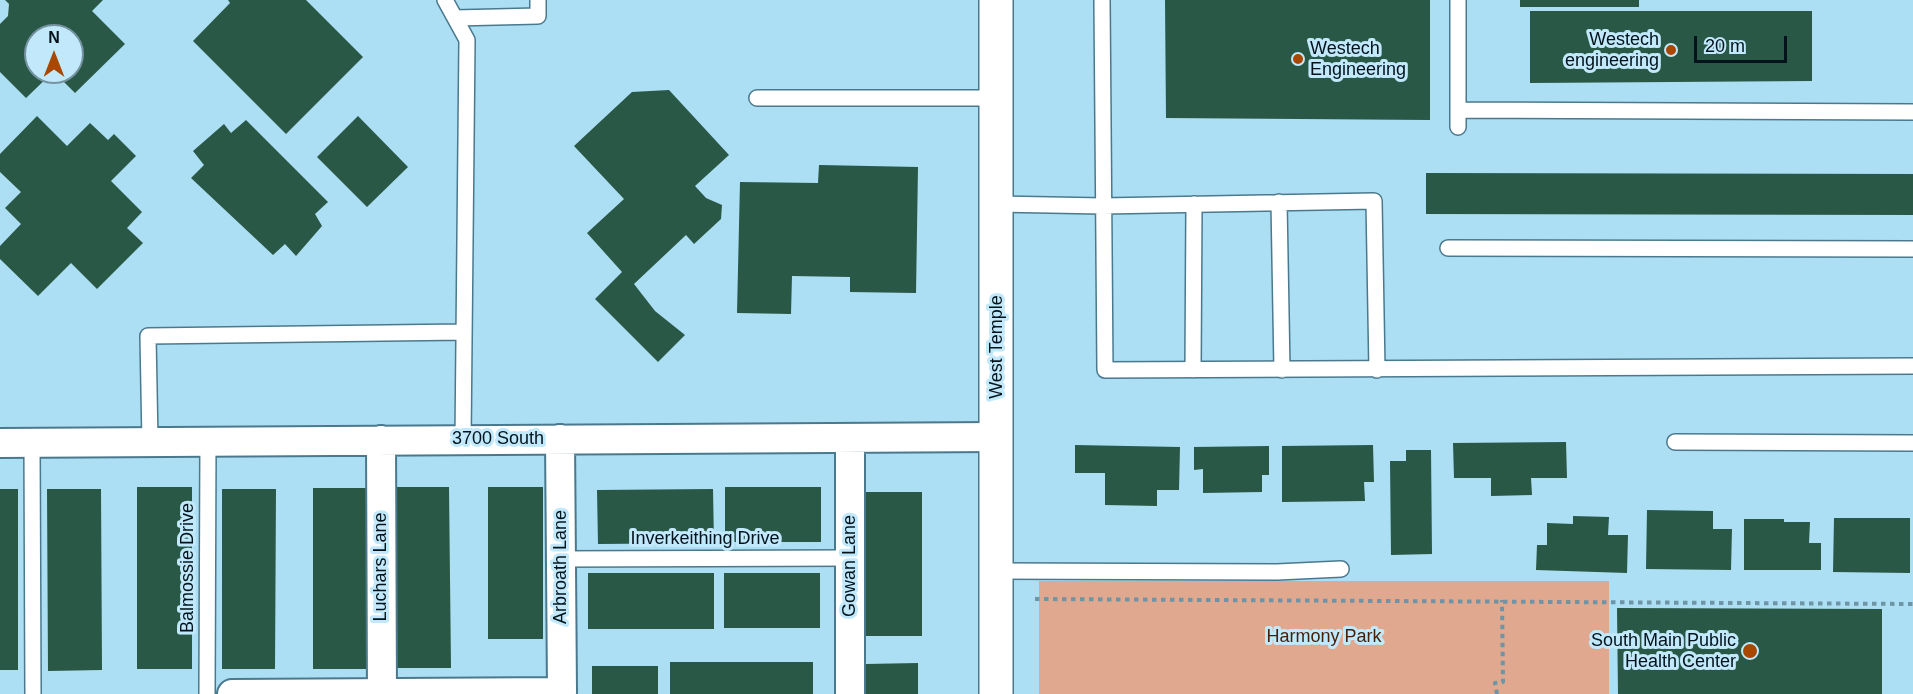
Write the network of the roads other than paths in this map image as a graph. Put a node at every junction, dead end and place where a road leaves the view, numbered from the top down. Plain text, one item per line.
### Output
1 (446, 0) edge
2 (538, 0) edge
3 (996, 0) edge
4 (1102, 0) edge
5 (1458, 0) edge
6 (455, 18) junction
7 (757, 98) dead end
8 (997, 98) junction
9 (1458, 110) junction
10 (1913, 112) edge
11 (1458, 127) dead end
12 (1279, 202) junction
13 (997, 204) junction
14 (1194, 204) junction
15 (1103, 206) junction
16 (1448, 248) dead end
17 (1913, 249) edge
18 (464, 332) junction
19 (1913, 366) edge
20 (1193, 370) junction
21 (1282, 370) junction
22 (1377, 370) junction
23 (997, 437) junction
24 (850, 438) junction
25 (560, 439) junction
26 (381, 440) junction
27 (462, 440) junction
28 (208, 441) junction
29 (0, 442) edge
30 (32, 442) junction
31 (150, 442) junction
32 (1675, 442) dead end
33 (1913, 443) edge
34 (850, 558) junction
35 (561, 559) junction
36 (1341, 569) dead end
37 (997, 571) junction
38 (562, 693) edge
39 (33, 694) edge
40 (207, 694) edge
41 (232, 694) edge
42 (382, 694) edge
43 (850, 694) edge
44 (996, 694) edge

1 - 6 lane
2 - 6 lane
3 - 8 street, West Temple
4 - 15 lane
5 - 9 lane
6 - 18 lane
7 - 8 lane
8 - 13 street, West Temple
9 - 10 lane
9 - 11 lane
12 - 14 lane
12 - 21 lane
12 - 22 lane
13 - 15 lane
13 - 23 street, West Temple
14 - 15 lane
14 - 20 lane
15 - 20 lane
16 - 17 lane
18 - 27 lane
18 - 31 lane
19 - 22 lane
20 - 21 lane
21 - 22 lane
23 - 24 street, 3700 South
23 - 37 street, West Temple
24 - 25 street, 3700 South
24 - 34 street, Gowan Lane
25 - 27 street, 3700 South
25 - 35 street, Arbroath Lane
26 - 27 street, 3700 South
26 - 28 street, 3700 South
26 - 42 street, Luchars Lane
28 - 31 street, 3700 South
28 - 40 lane, Balmossie Drive
29 - 30 street, 3700 South
30 - 31 street, 3700 South
30 - 39 lane
32 - 33 lane
34 - 35 lane, Inverkeithing Drive
34 - 43 street, Gowan Lane
35 - 38 street, Arbroath Lane
36 - 37 lane
37 - 44 street, West Temple
38 - 42 street
41 - 42 street

